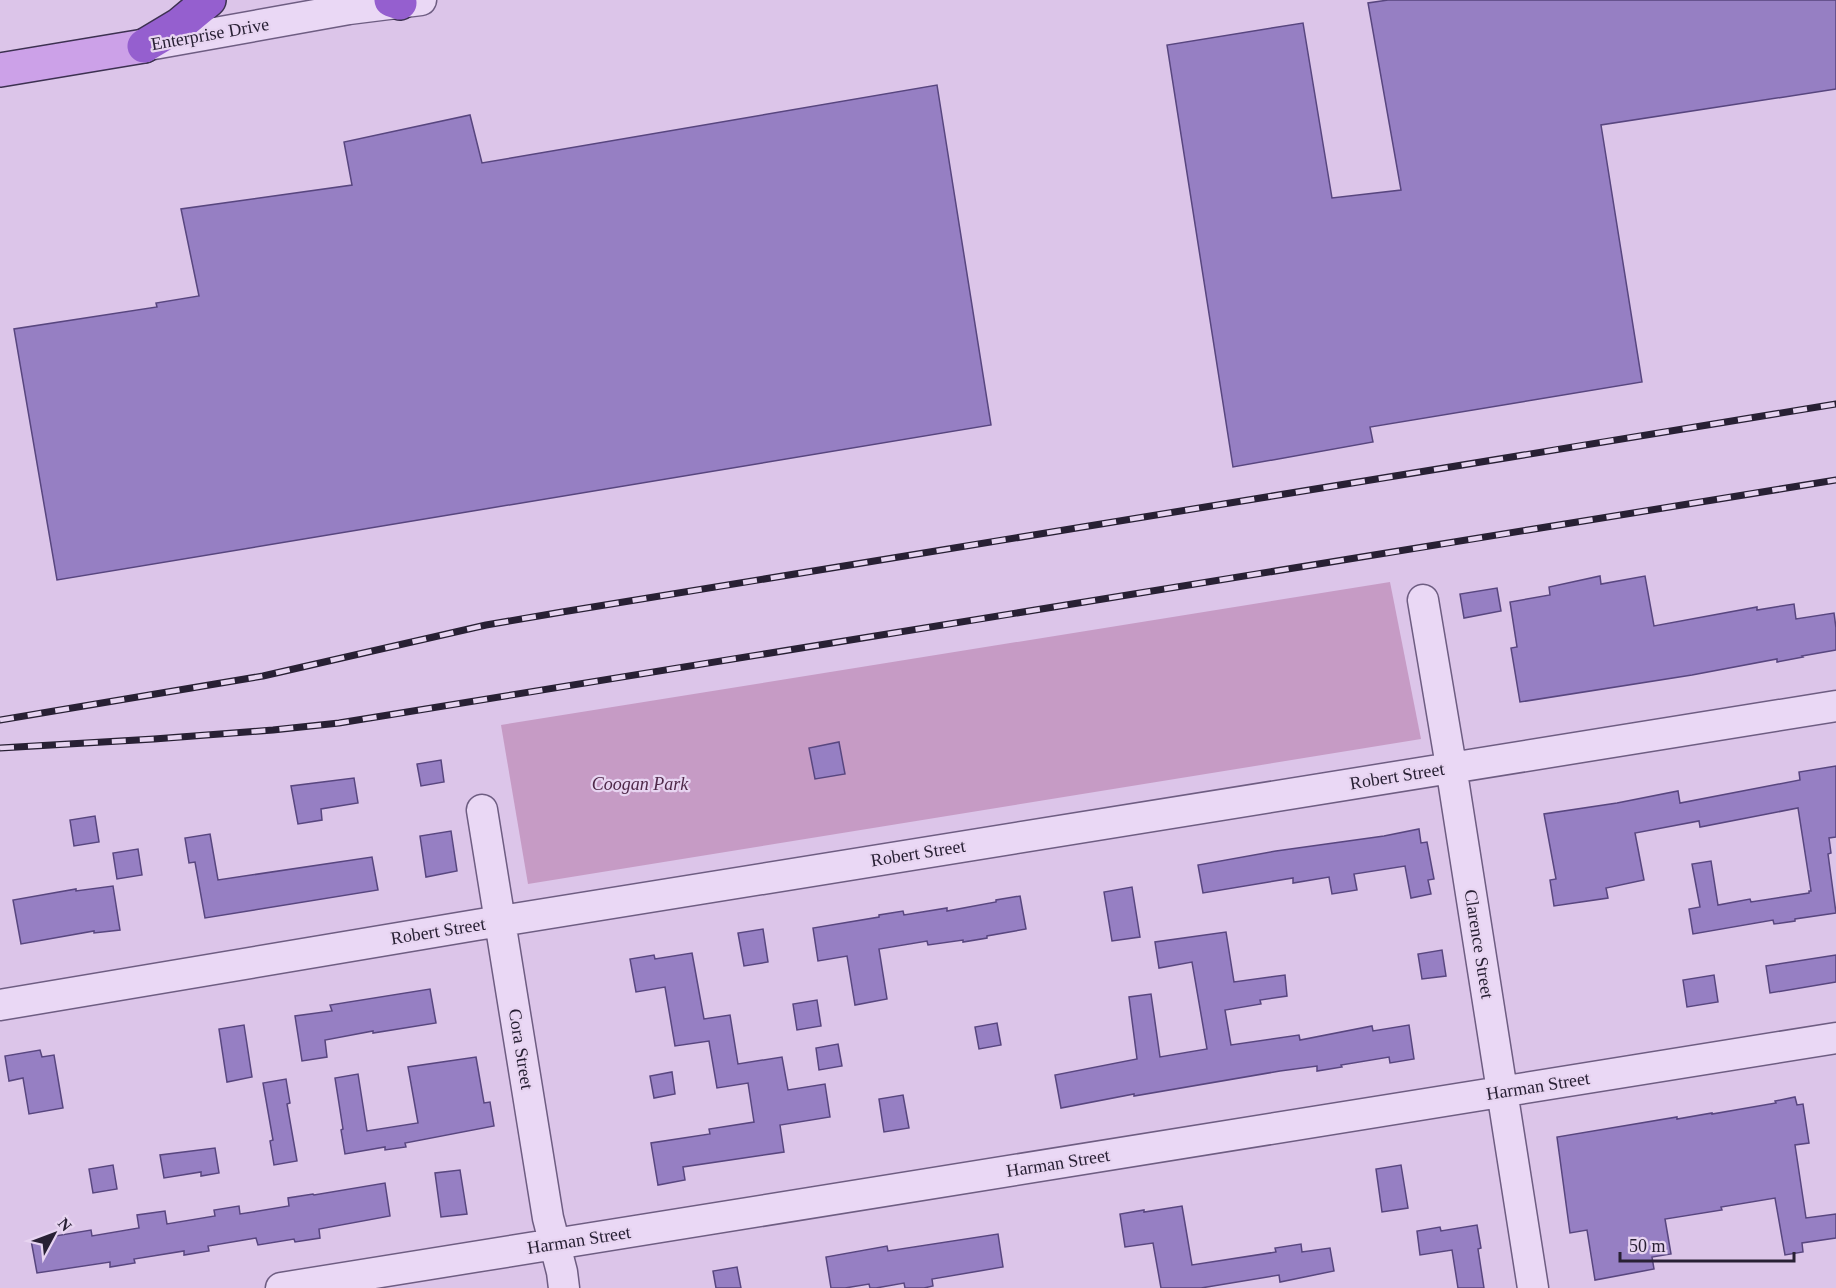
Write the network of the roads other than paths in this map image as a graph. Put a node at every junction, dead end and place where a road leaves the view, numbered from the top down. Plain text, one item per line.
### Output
1 (209, 0) edge
2 (404, 1) edge
3 (144, 46) junction
4 (0, 70) edge
5 (1423, 600) dead end
6 (1836, 706) edge
7 (1450, 767) junction
8 (482, 810) dead end
9 (501, 921) junction
10 (0, 1005) edge
11 (1836, 1038) edge
12 (1502, 1092) junction
13 (555, 1244) junction
14 (281, 1288) edge
15 (564, 1288) edge
16 (1533, 1288) edge

1 - 3 highway
2 - 3 street, Enterprise Drive
3 - 4 main road, Enterprise Drive
5 - 7 street, Clarence Street
6 - 7 street, Robert Street
7 - 9 street, Robert Street
7 - 12 street, Clarence Street
8 - 9 street, Cora Street
9 - 10 street, Robert Street
9 - 13 street, Cora Street
11 - 12 street, Harman Street
12 - 13 street, Harman Street
12 - 16 street, Clarence Street
13 - 14 street, Harman Street
13 - 15 street, Cora Street

